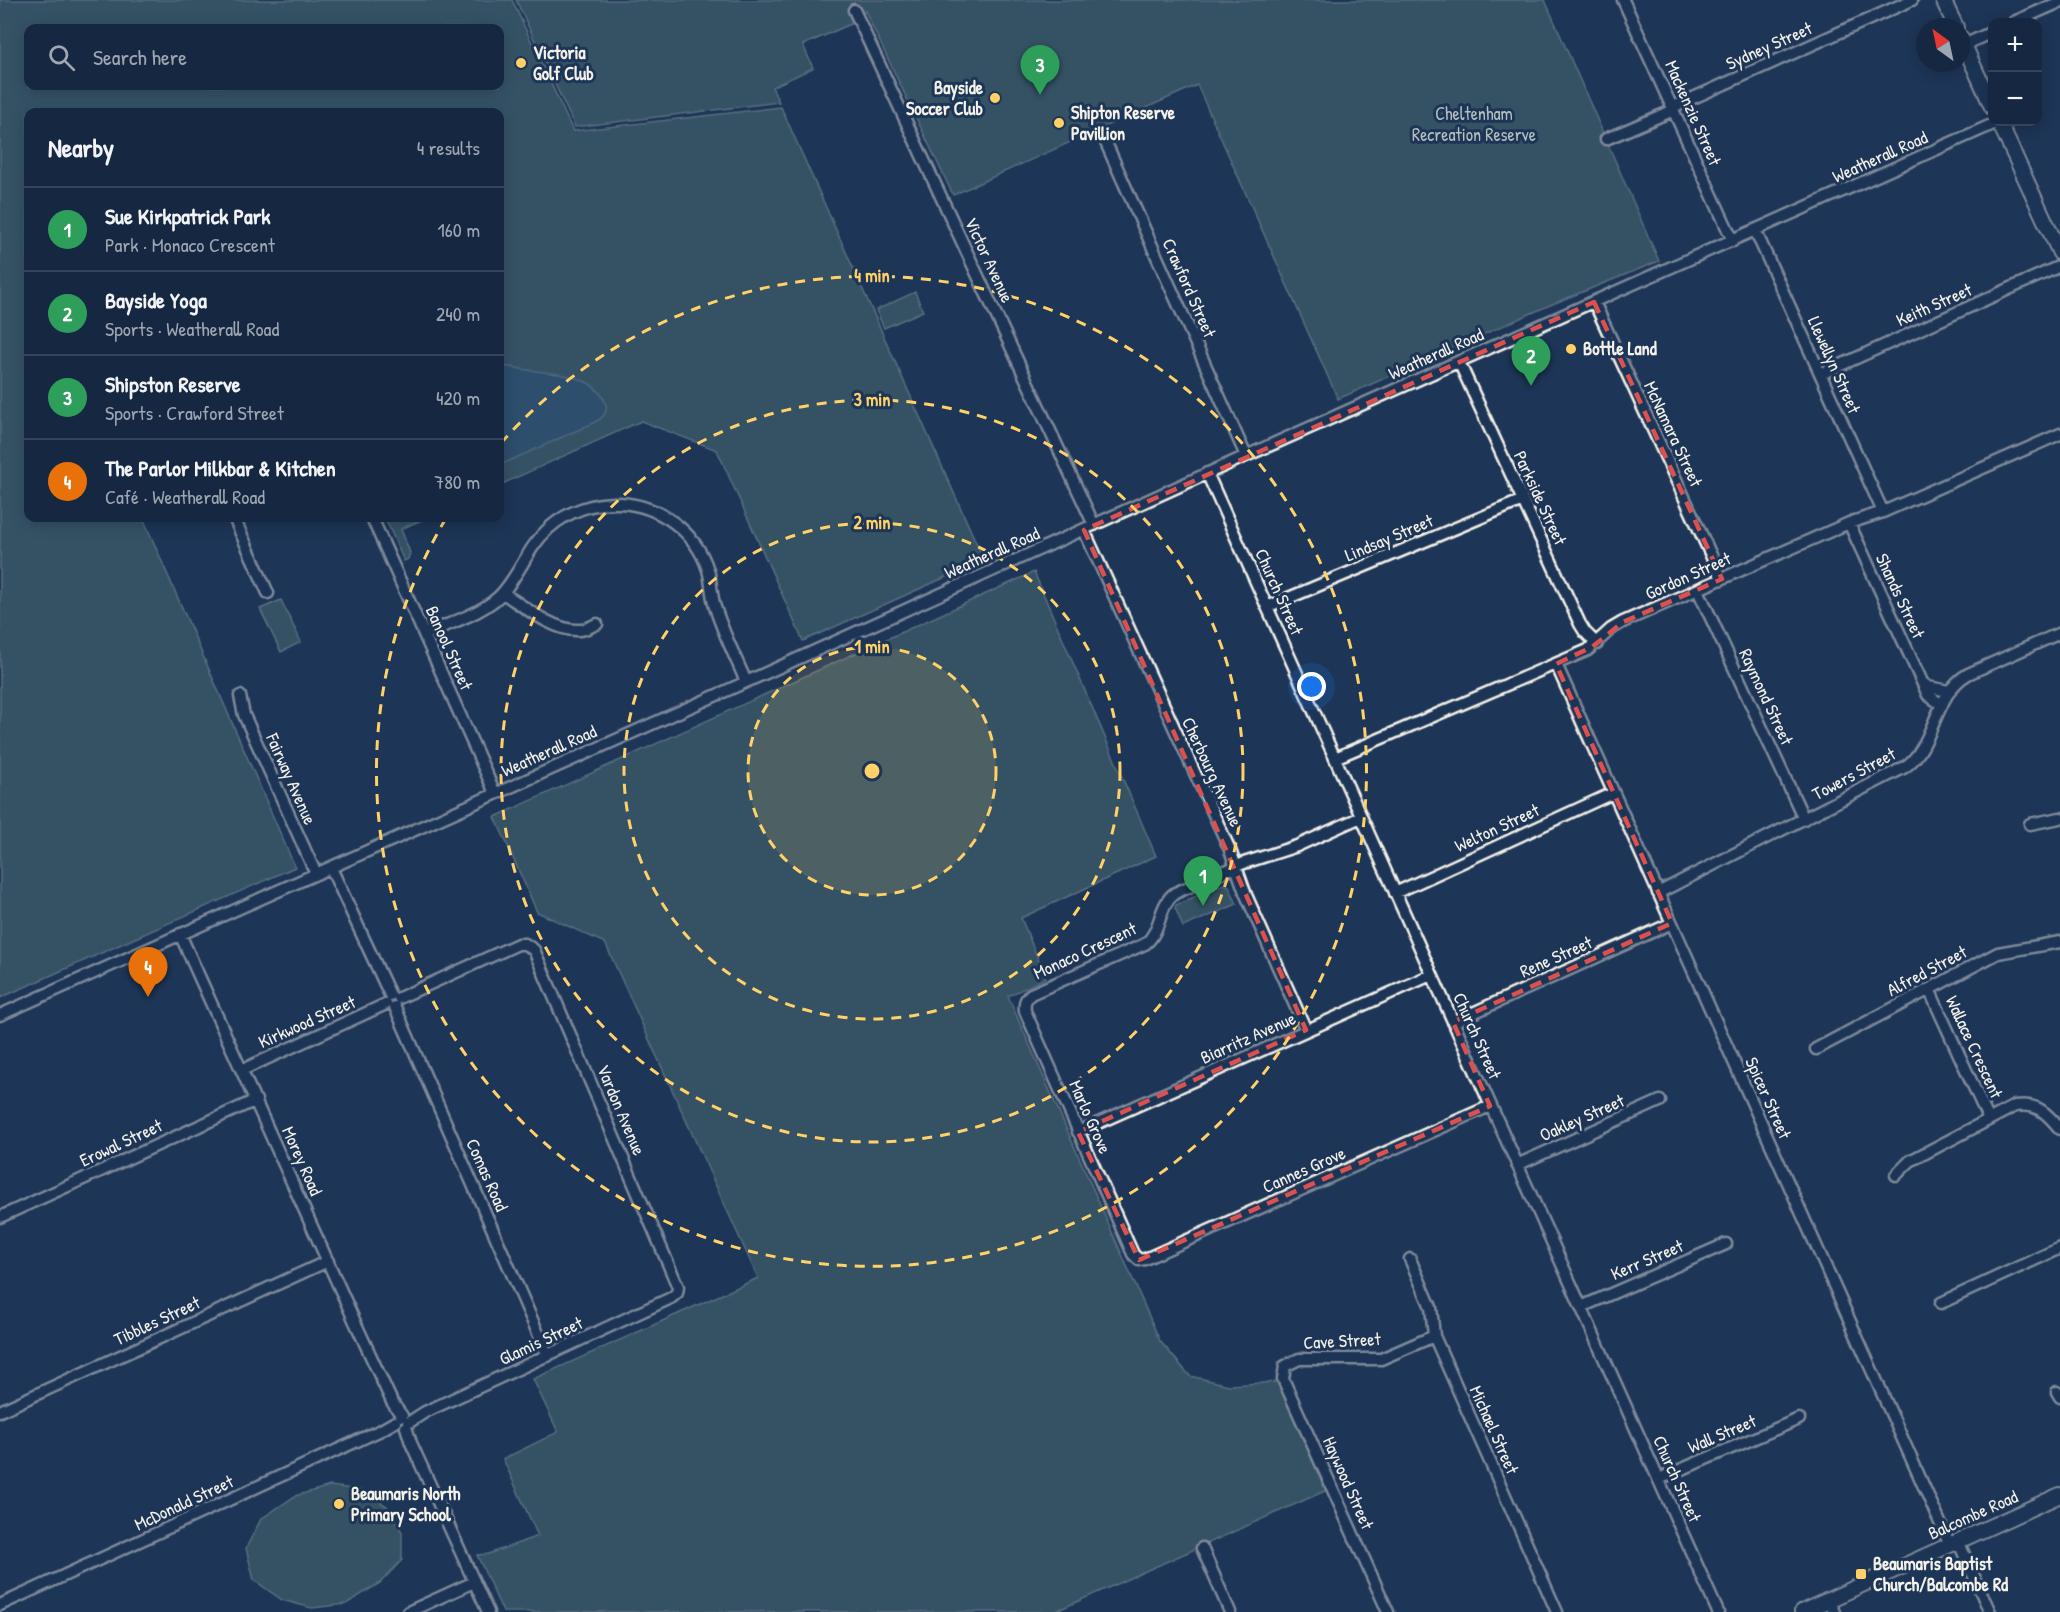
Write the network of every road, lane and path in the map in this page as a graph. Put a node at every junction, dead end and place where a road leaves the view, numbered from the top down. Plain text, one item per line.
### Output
1 (1623, 0) edge
2 (1912, 0) edge
3 (1944, 0) edge
4 (2060, 2) edge
5 (854, 10) dead end
6 (1952, 18) edge
7 (2023, 18) edge
8 (1988, 33) edge
9 (1970, 39) edge
10 (1970, 59) edge
11 (1988, 98) edge
12 (1673, 109) junction
13 (1990, 126) edge
14 (2001, 126) edge
15 (1102, 134) dead end
16 (1606, 139) dead end
17 (1755, 230) junction
18 (1733, 241) junction
19 (2060, 254) edge
20 (2060, 266) edge
21 (1594, 302) junction
22 (1459, 362) junction
23 (1821, 374) junction
24 (2060, 434) edge
25 (1246, 456) junction
26 (1207, 473) junction
27 (1523, 500) junction
28 (1883, 512) junction
29 (236, 522) edge
30 (374, 522) edge
31 (1849, 523) junction
32 (1089, 528) junction
33 (1722, 579) junction
34 (1698, 590) junction
35 (268, 593) dead end
36 (503, 593) junction
37 (1267, 607) junction
38 (597, 624) dead end
39 (2060, 633) edge
40 (425, 634) junction
41 (1597, 644) junction
42 (1556, 664) junction
43 (746, 682) junction
44 (1922, 682) junction
45 (1949, 691) junction
46 (240, 696) dead end
47 (1942, 705) junction
48 (1335, 758) junction
49 (495, 793) junction
50 (1613, 793) junction
51 (1361, 818) junction
52 (2060, 818) edge
53 (1804, 819) junction
54 (2030, 824) dead end
55 (1236, 866) junction
56 (331, 867) junction
57 (316, 874) junction
58 (1395, 893) junction
59 (1658, 893) junction
60 (1672, 923) junction
61 (180, 934) junction
62 (2060, 942) edge
63 (518, 944) joint
64 (1431, 975) junction
65 (1929, 989) junction
66 (1031, 994) joint
67 (392, 1001) junction
68 (0, 1015) edge
69 (1453, 1022) junction
70 (1306, 1030) junction
71 (1816, 1049) dead end
72 (242, 1070) junction
73 (256, 1100) junction
74 (1660, 1101) dead end
75 (1490, 1106) junction
76 (1988, 1118) junction
77 (2060, 1129) edge
78 (1078, 1132) junction
79 (1517, 1166) junction
80 (1896, 1175) dead end
81 (0, 1217) edge
82 (1726, 1244) dead end
83 (2060, 1248) edge
84 (1133, 1254) joint
85 (1410, 1259) dead end
86 (328, 1261) junction
87 (671, 1298) joint
88 (1941, 1303) dead end
89 (1581, 1307) junction
90 (1434, 1336) junction
91 (548, 1356) junction
92 (1285, 1366) joint
93 (0, 1411) edge
94 (1798, 1419) dead end
95 (401, 1422) junction
96 (1659, 1479) junction
97 (2060, 1495) edge
98 (1954, 1543) junction
99 (1202, 1548) dead end
100 (474, 1582) junction
101 (0, 1605) edge
102 (1831, 1606) edge
103 (408, 1612) edge
104 (488, 1612) edge
105 (1230, 1612) edge
106 (1388, 1612) edge
107 (1557, 1612) edge
108 (1718, 1612) edge
109 (1802, 1612) edge
110 (1990, 1612) edge

1 - 12 street, Mackenzie Street
2 - 12 street, Sydney Street
3 - 6 main road
4 - 7 street
5 - 32 street, Victor Avenue
8 - 9 street
10 - 11 main road
12 - 16 street, Sydney Street
12 - 18 street, Mackenzie Street
13 - 17 street, Weatherall Road
14 - 19 main road
15 - 25 street, Crawford Street
17 - 18 street, Weatherall Road
17 - 23 street, Llewellyn Street
18 - 21 street, Weatherall Road
20 - 23 street, Keith Street
21 - 22 street, Weatherall Road
21 - 33 street, McNamara Street
22 - 25 street, Weatherall Road
22 - 27 street, Parkside Street
23 - 28 street, Llewellyn Street
24 - 28 street, Gordon Street
25 - 26 street, Weatherall Road
26 - 32 street, Weatherall Road
26 - 37 street, Church Street
27 - 37 street, Lindsay Street
27 - 41 street, Parkside Street
28 - 31 street, Gordon Street
29 - 35 street
30 - 40 street, Banool Street
31 - 33 street, Gordon Street
31 - 44 street, Shands Street
32 - 43 street, Weatherall Road
32 - 55 street, Cherbourg Avenue
33 - 34 street, Gordon Street
34 - 41 street, Gordon Street
34 - 53 street, Raymond Street
36 - 38 street
36 - 40 street
36 - 43 street
37 - 48 street, Church Street
39 - 45 street, Towers Street
40 - 49 street, Banool Street
41 - 42 street, Gordon Street
42 - 48 street, Gordon Street
42 - 50 street, Spicer Street
43 - 49 street, Weatherall Road
44 - 45 street
44 - 47 street, Shands Street
45 - 47 street, Towers Street
46 - 57 street, Fairway Avenue
47 - 53 street, Towers Street
48 - 51 street, Church Street
49 - 56 street, Weatherall Road
50 - 58 street, Welton Street
50 - 59 street, Spicer Street
51 - 55 street, Monaco Crescent
51 - 58 street, Church Street
52 - 54 street
53 - 59 street, Towers Street
55 - 66 street, Monaco Crescent
55 - 70 street, Cherbourg Avenue
56 - 57 street, Weatherall Road
56 - 67 street, Comas Road
57 - 61 street, Weatherall Road
58 - 64 street, Church Street
59 - 60 street, Spicer Street
60 - 69 street, Rene Street
60 - 98 street, Spicer Street
61 - 68 street, Weatherall Road
61 - 72 street, Morey Road
62 - 65 street, Alfred Street
63 - 67 street, Kirkwood Street
63 - 87 street, Vardon Avenue
64 - 69 street, Church Street
64 - 70 street, Biarritz Avenue
65 - 71 street, Alfred Street
65 - 76 street, Wallace Crescent
66 - 78 street, Marlo Grove
67 - 72 street, Kirkwood Street
67 - 91 street, Comas Road
69 - 75 street, Church Street
70 - 78 street, Biarritz Avenue
72 - 73 street, Morey Road
73 - 81 street, Erowal Street
73 - 86 street, Morey Road
74 - 79 street, Oakley Street
75 - 79 street, Church Street
75 - 84 street, Cannes Grove
76 - 77 street, Wallace Crescent
76 - 80 street, Wallace Crescent
78 - 84 street, Marlo Grove
79 - 89 street, Church Street
82 - 89 street, Kerr Street
83 - 88 street
85 - 90 street, Michael Street
86 - 93 street, Tibbles Street
86 - 95 street, Morey Road
87 - 91 street, Glamis Street
89 - 96 street, Church Street
90 - 92 street, Cave Street
90 - 107 street, Michael Street
91 - 95 street, Glamis Street
92 - 106 street, Haywood Street
94 - 96 street, Wall Street
95 - 100 street, Morey Road
95 - 101 street, McDonald Street
96 - 108 street, Church Street
97 - 98 main road, Balcombe Road
98 - 102 main road, Balcombe Road
98 - 110 street, Spicer Street
99 - 105 street
100 - 103 street
100 - 104 street, Morey Road
102 - 109 main road, Balcombe Road

